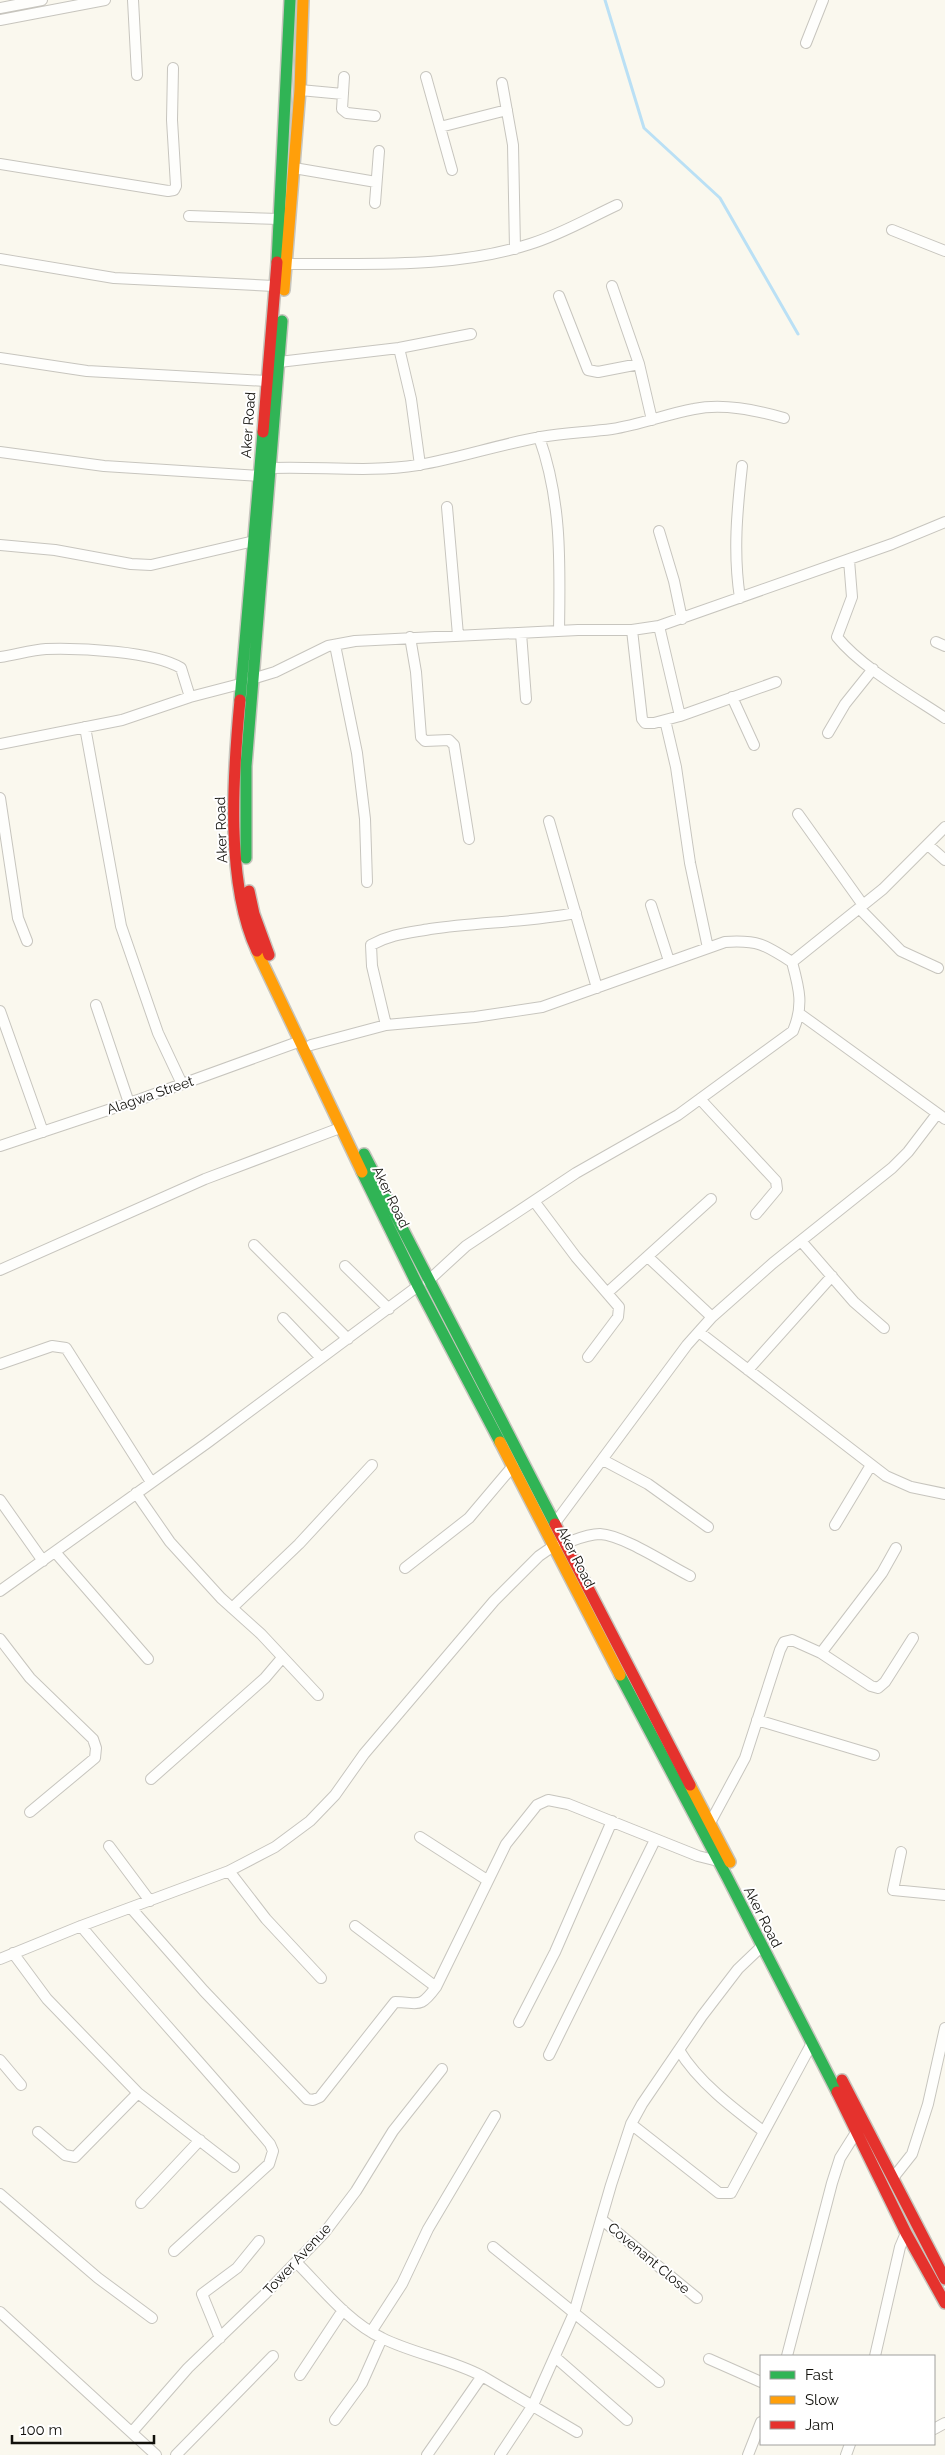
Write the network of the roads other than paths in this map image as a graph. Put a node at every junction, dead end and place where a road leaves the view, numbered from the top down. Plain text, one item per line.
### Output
1 (36, 0) edge
2 (105, 0) edge
3 (133, 0) edge
4 (290, 0) edge
5 (303, 0) edge
6 (823, 0) edge
7 (0, 8) edge
8 (0, 20) edge
9 (806, 43) dead end
10 (173, 68) dead end
11 (138, 75) dead end
12 (344, 77) dead end
13 (426, 77) dead end
14 (502, 83) dead end
15 (300, 90) junction
16 (343, 94) junction
17 (506, 110) junction
18 (375, 116) dead end
19 (440, 127) junction
20 (379, 151) dead end
21 (0, 164) edge
22 (294, 168) junction
23 (452, 170) dead end
24 (376, 182) junction
25 (375, 203) dead end
26 (617, 205) dead end
27 (189, 216) dead end
28 (279, 219) junction
29 (892, 230) dead end
30 (515, 249) junction
31 (945, 251) edge
32 (0, 259) edge
33 (287, 264) junction
34 (274, 286) junction
35 (612, 286) dead end
36 (559, 296) dead end
37 (471, 334) dead end
38 (400, 348) junction
39 (0, 358) edge
40 (278, 362) junction
41 (639, 364) junction
42 (266, 381) junction
43 (784, 418) dead end
44 (269, 419) junction
45 (652, 420) junction
46 (539, 437) junction
47 (0, 452) edge
48 (420, 465) junction
49 (742, 466) dead end
50 (271, 468) junction
51 (260, 476) junction
52 (447, 507) dead end
53 (945, 522) edge
54 (659, 531) dead end
55 (254, 541) junction
56 (0, 546) edge
57 (849, 560) junction
58 (740, 598) junction
59 (682, 618) junction
60 (659, 626) junction
61 (632, 630) junction
62 (560, 631) junction
63 (521, 633) junction
64 (458, 635) junction
65 (410, 637) junction
66 (335, 644) junction
67 (0, 657) edge
68 (874, 669) junction
69 (252, 679) junction
70 (776, 682) dead end
71 (240, 684) junction
72 (732, 697) junction
73 (190, 698) junction
74 (526, 699) dead end
75 (680, 716) junction
76 (945, 718) edge
77 (665, 720) junction
78 (85, 727) junction
79 (828, 733) dead end
80 (0, 744) edge
81 (754, 745) dead end
82 (0, 798) edge
83 (798, 814) dead end
84 (549, 821) dead end
85 (945, 827) edge
86 (469, 839) dead end
87 (928, 845) junction
88 (945, 860) edge
89 (366, 882) dead end
90 (651, 905) dead end
91 (862, 906) junction
92 (576, 913) junction
93 (27, 941) dead end
94 (708, 948) junction
95 (669, 961) junction
96 (792, 962) junction
97 (938, 968) dead end
98 (598, 988) junction
99 (96, 1005) dead end
100 (0, 1011) edge
101 (800, 1014) junction
102 (386, 1025) junction
103 (298, 1042) junction
104 (311, 1045) junction
105 (182, 1084) junction
106 (700, 1099) junction
107 (129, 1103) junction
108 (941, 1116) edge
109 (340, 1128) junction
110 (43, 1132) junction
111 (0, 1146) edge
112 (711, 1200) dead end
113 (534, 1201) junction
114 (756, 1214) dead end
115 (802, 1241) junction
116 (254, 1246) dead end
117 (648, 1257) junction
118 (345, 1266) dead end
119 (0, 1270) edge
120 (832, 1276) junction
121 (423, 1284) junction
122 (608, 1293) junction
123 (389, 1310) junction
124 (712, 1317) junction
125 (283, 1318) dead end
126 (884, 1328) dead end
127 (698, 1332) junction
128 (348, 1339) junction
129 (588, 1357) dead end
130 (321, 1358) junction
131 (0, 1364) edge
132 (748, 1370) junction
133 (603, 1460) junction
134 (372, 1465) dead end
135 (870, 1465) junction
136 (513, 1466) junction
137 (151, 1482) junction
138 (136, 1493) junction
139 (945, 1494) edge
140 (0, 1500) edge
141 (554, 1523) junction
142 (835, 1525) dead end
143 (708, 1527) dead end
144 (560, 1544) junction
145 (896, 1548) dead end
146 (55, 1552) junction
147 (43, 1561) junction
148 (405, 1568) dead end
149 (690, 1576) dead end
150 (0, 1591) edge
151 (586, 1598) junction
152 (232, 1608) junction
153 (913, 1638) dead end
154 (0, 1639) edge
155 (821, 1653) junction
156 (282, 1658) junction
157 (148, 1659) dead end
158 (318, 1695) dead end
159 (757, 1720) junction
160 (874, 1755) dead end
161 (151, 1779) dead end
162 (30, 1812) dead end
163 (612, 1822) junction
164 (710, 1823) junction
165 (420, 1837) dead end
166 (655, 1840) junction
167 (109, 1846) dead end
168 (901, 1852) dead end
169 (718, 1861) junction
170 (229, 1871) junction
171 (487, 1880) junction
172 (945, 1895) edge
173 (150, 1901) junction
174 (130, 1908) junction
175 (80, 1926) junction
176 (355, 1926) dead end
177 (761, 1947) junction
178 (13, 1953) junction
179 (0, 1959) edge
180 (320, 1978) dead end
181 (436, 1987) junction
182 (790, 1992) junction
183 (519, 2022) dead end
184 (945, 2028) edge
185 (812, 2043) junction
186 (679, 2050) junction
187 (549, 2055) dead end
188 (0, 2060) edge
189 (941, 2064) edge
190 (442, 2069) dead end
191 (21, 2085) dead end
192 (138, 2093) junction
193 (495, 2116) dead end
194 (631, 2124) junction
195 (763, 2131) junction
196 (857, 2131) junction
197 (38, 2132) dead end
198 (200, 2140) junction
199 (234, 2167) dead end
200 (893, 2178) junction
201 (0, 2194) edge
202 (141, 2203) dead end
203 (601, 2219) junction
204 (906, 2233) junction
205 (259, 2241) dead end
206 (493, 2247) dead end
207 (174, 2251) dead end
208 (296, 2262) junction
209 (945, 2279) edge
210 (697, 2298) dead end
211 (945, 2303) edge
212 (343, 2310) junction
213 (0, 2312) edge
214 (574, 2313) junction
215 (152, 2318) dead end
216 (371, 2332) junction
217 (220, 2338) junction
218 (382, 2338) junction
219 (787, 2355) edge
220 (875, 2355) edge
221 (273, 2356) dead end
222 (554, 2357) junction
223 (709, 2359) dead end
224 (300, 2375) dead end
225 (482, 2376) junction
226 (660, 2382) dead end
227 (760, 2382) edge
228 (533, 2405) junction
229 (335, 2420) dead end
230 (627, 2420) dead end
231 (760, 2425) edge
232 (132, 2432) junction
233 (577, 2432) dead end
234 (156, 2455) edge
235 (176, 2455) edge
236 (427, 2455) edge
237 (500, 2455) edge
238 (748, 2455) edge

1 - 7 street
2 - 8 street
3 - 11 street
4 - 28 street, Aker Road
5 - 15 street, Aker Road
6 - 9 street
10 - 21 street
12 - 16 street
13 - 19 street
14 - 17 street
15 - 16 street
15 - 22 street, Aker Road
16 - 18 street
17 - 19 street
17 - 30 street
19 - 23 street
20 - 24 street
22 - 24 street
22 - 33 street, Aker Road
24 - 25 street
26 - 30 street
27 - 28 street
28 - 34 street, Aker Road
29 - 31 street
30 - 33 street
32 - 34 street
33 - 40 street, Aker Road
34 - 42 street, Aker Road
35 - 41 street
36 - 41 street
37 - 38 street
38 - 40 street
38 - 48 street
39 - 42 street
40 - 44 street, Aker Road
41 - 45 street
42 - 44 street, Aker Road
43 - 45 street
44 - 50 street, Aker Road
44 - 51 street, Aker Road
45 - 46 street
46 - 48 street
46 - 62 street
47 - 51 street
48 - 50 street
49 - 58 street
50 - 69 street, Aker Road
51 - 55 street, Aker Road
52 - 64 street
53 - 57 street
54 - 59 street
55 - 56 street
55 - 71 street, Aker Road
57 - 58 street
57 - 68 street
58 - 59 street
59 - 60 street
60 - 61 street
60 - 75 street
61 - 62 street
61 - 77 street
62 - 63 street
63 - 64 street
63 - 74 street
64 - 65 street
65 - 66 street
65 - 86 street
66 - 69 street
66 - 89 street
67 - 73 street
68 - 76 street
68 - 79 street
69 - 104 street, Aker Road
70 - 72 street
71 - 73 street
71 - 103 street, Aker Road
72 - 75 street
72 - 81 street
73 - 78 street
75 - 77 street
77 - 94 street
78 - 80 street
78 - 105 street
82 - 93 street
83 - 91 street
84 - 92 street
85 - 87 street
87 - 88 street
87 - 91 street
90 - 95 street
91 - 96 street
91 - 97 street
92 - 98 street
92 - 102 street
94 - 95 street
94 - 96 street
95 - 98 street
96 - 101 street
98 - 102 street
99 - 107 street
100 - 110 street
101 - 106 street
101 - 108 street
102 - 104 street
103 - 105 street, Alagwa Street
103 - 109 street, Aker Road
104 - 121 street, Aker Road
105 - 107 street, Alagwa Street
106 - 113 street
106 - 114 street
107 - 110 street, Alagwa Street
108 - 115 street
109 - 119 street
109 - 121 street, Aker Road
110 - 111 street, Alagwa Street
112 - 117 street
113 - 121 street
113 - 122 street
115 - 120 street
115 - 124 street
116 - 128 street
117 - 122 street
117 - 124 street
118 - 123 street
120 - 126 street
120 - 132 street
121 - 123 street
121 - 136 street, Aker Road
121 - 141 street, Aker Road
122 - 129 street
123 - 128 street
124 - 127 street
125 - 130 street
127 - 132 street
127 - 133 street
128 - 130 street
130 - 137 street
131 - 137 street
132 - 135 street
133 - 141 street
133 - 143 street
134 - 152 street
135 - 139 street
135 - 142 street
136 - 144 street, Aker Road
136 - 148 street
137 - 138 street
138 - 146 street
138 - 152 street
140 - 147 street
141 - 144 street, Aker Road
144 - 149 street
144 - 151 street, Aker Road
144 - 170 street
145 - 155 street
146 - 147 street
146 - 157 street
147 - 150 street
151 - 164 street, Aker Road
151 - 169 street, Aker Road
152 - 156 street
153 - 155 street
154 - 162 street
155 - 159 street
156 - 158 street
156 - 161 street
159 - 160 street
159 - 164 street
163 - 166 street
163 - 171 street
163 - 183 street
164 - 182 street, Aker Road
165 - 171 street
166 - 169 street
166 - 187 street
167 - 173 street
168 - 172 street
169 - 177 street, Aker Road
170 - 173 street
170 - 180 street
171 - 181 street
173 - 174 street
174 - 175 street
174 - 181 street
175 - 178 street
175 - 207 street
176 - 181 street
177 - 182 street, Aker Road
177 - 186 street
178 - 179 street
178 - 192 street
182 - 185 street, Aker Road
182 - 200 street, Aker Road
184 - 189 street
185 - 195 street
185 - 196 street, Aker Road
186 - 194 street
186 - 195 street
188 - 191 street
189 - 200 street
190 - 208 street, Tower Avenue
192 - 197 street
192 - 198 street
193 - 216 street
194 - 195 street
194 - 203 street
196 - 204 street, Aker Road
196 - 219 street
198 - 199 street
198 - 202 street
200 - 209 street, Aker Road
201 - 215 street
203 - 210 street, Covenant Close
203 - 214 street
204 - 211 street, Aker Road
204 - 220 street
205 - 217 street
206 - 214 street
208 - 212 street
208 - 217 street, Tower Avenue
212 - 216 street
212 - 224 street
213 - 232 street
214 - 222 street
214 - 226 street
216 - 218 street
217 - 232 street, Tower Avenue
218 - 225 street
218 - 229 street
221 - 235 street
222 - 228 street
222 - 230 street
223 - 227 street
225 - 228 street
225 - 236 street
228 - 233 street
228 - 237 street
231 - 238 street
232 - 234 street

